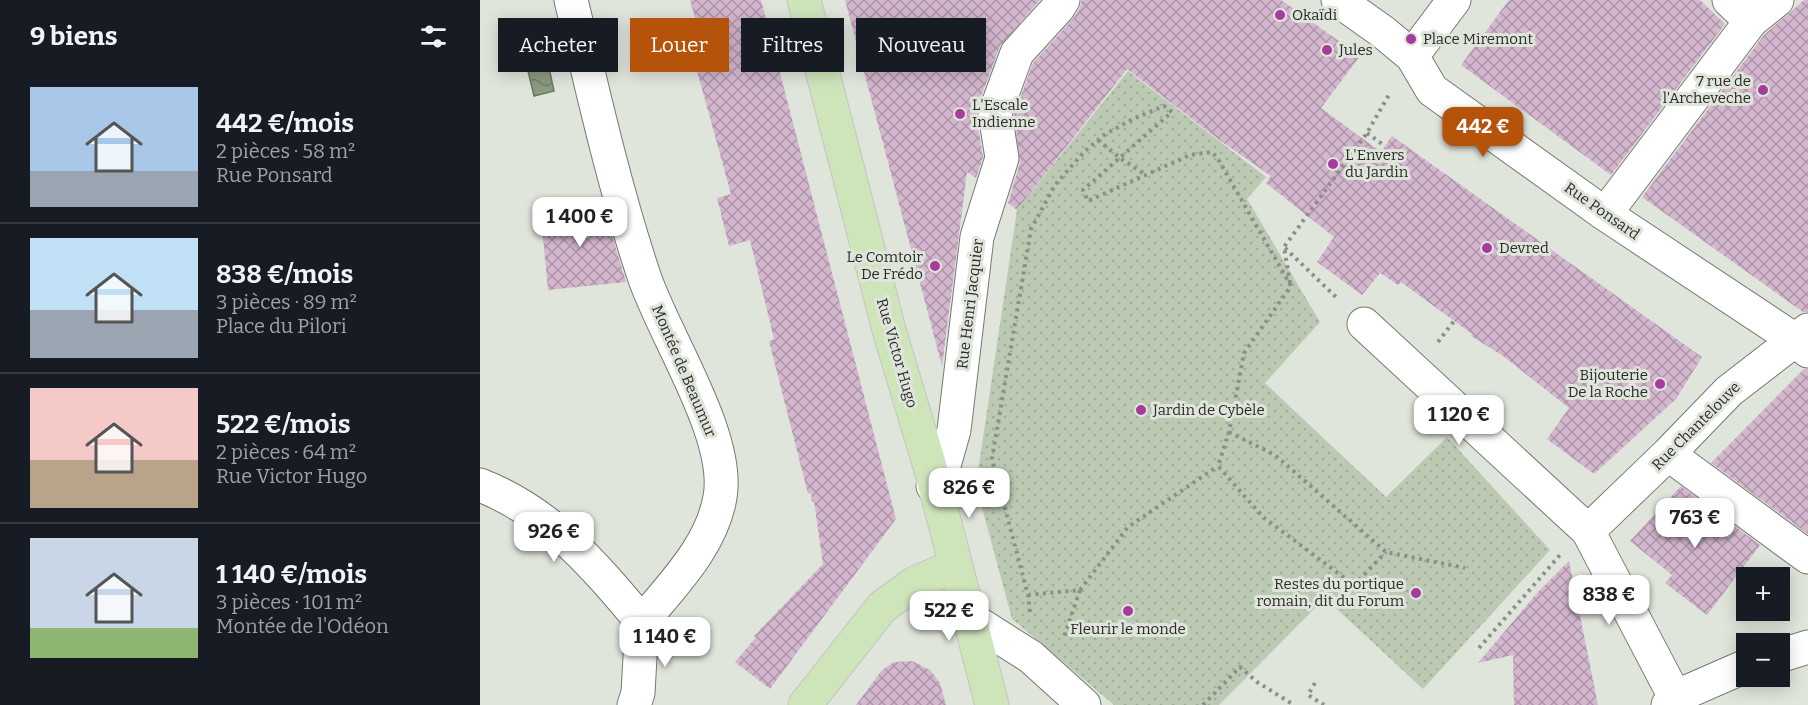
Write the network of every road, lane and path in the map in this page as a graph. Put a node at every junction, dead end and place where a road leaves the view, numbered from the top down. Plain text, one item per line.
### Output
1 (571, 0) edge
2 (804, 0) edge
3 (1063, 0) edge
4 (1338, 0) edge
5 (1454, 0) edge
6 (1777, 0) edge
7 (1740, 10) edge
8 (1412, 56) junction
9 (1432, 90) junction
10 (1367, 133) junction
11 (1098, 140) junction
12 (1385, 146) dead end
13 (1120, 158) junction
14 (1146, 175) junction
15 (1605, 214) junction
16 (1284, 247) junction
17 (1291, 286) junction
18 (1364, 324) joint
19 (1804, 340) edge
20 (1229, 432) junction
21 (1668, 454) junction
22 (1218, 466) junction
23 (480, 485) edge
24 (933, 486) junction
25 (1588, 531) junction
26 (1386, 552) junction
27 (1808, 557) edge
28 (955, 566) junction
29 (1465, 568) dead end
30 (1080, 590) junction
31 (1028, 595) junction
32 (968, 617) junction
33 (1030, 617) dead end
34 (642, 622) junction
35 (1062, 644) dead end
36 (1808, 647) edge
37 (1479, 648) dead end
38 (1790, 653) edge
39 (1736, 671) edge
40 (1315, 683) dead end
41 (1672, 701) edge
42 (634, 705) edge
43 (805, 705) edge
44 (992, 705) edge
45 (1084, 705) edge
46 (1203, 705) edge
47 (1294, 705) edge
48 (1324, 705) edge

1 - 34 street, Montée de Beaumur
2 - 24 main road, Rue Victor Hugo
3 - 24 street, Rue Henri Jacquier
4 - 8 street
5 - 8 street
6 - 7 street
7 - 15 street
8 - 9 street, Rue Ponsard
9 - 10 path
9 - 15 street, Rue Ponsard
10 - 12 path
10 - 16 path
11 - 13 path
11 - 13 path
11 - 31 path
13 - 14 path
13 - 14 path
14 - 17 path
15 - 19 street, Rue Ponsard
16 - 17 path
16 - 18 path
17 - 20 path
18 - 25 street
19 - 21 street, Rue Chantelouve
20 - 22 path
20 - 26 path
21 - 25 street, Rue Chantelouve
21 - 27 street
22 - 26 path
22 - 30 path
23 - 34 street
24 - 28 main road, Rue Victor Hugo
25 - 37 path
25 - 41 street
26 - 29 path
28 - 32 main road, Rue Victor Hugo
28 - 43 main road
30 - 31 path
30 - 35 path
31 - 33 path
32 - 44 main road, Rue Victor Hugo
32 - 45 street
34 - 42 street
36 - 38 street
39 - 41 street
40 - 48 path
46 - 47 path

